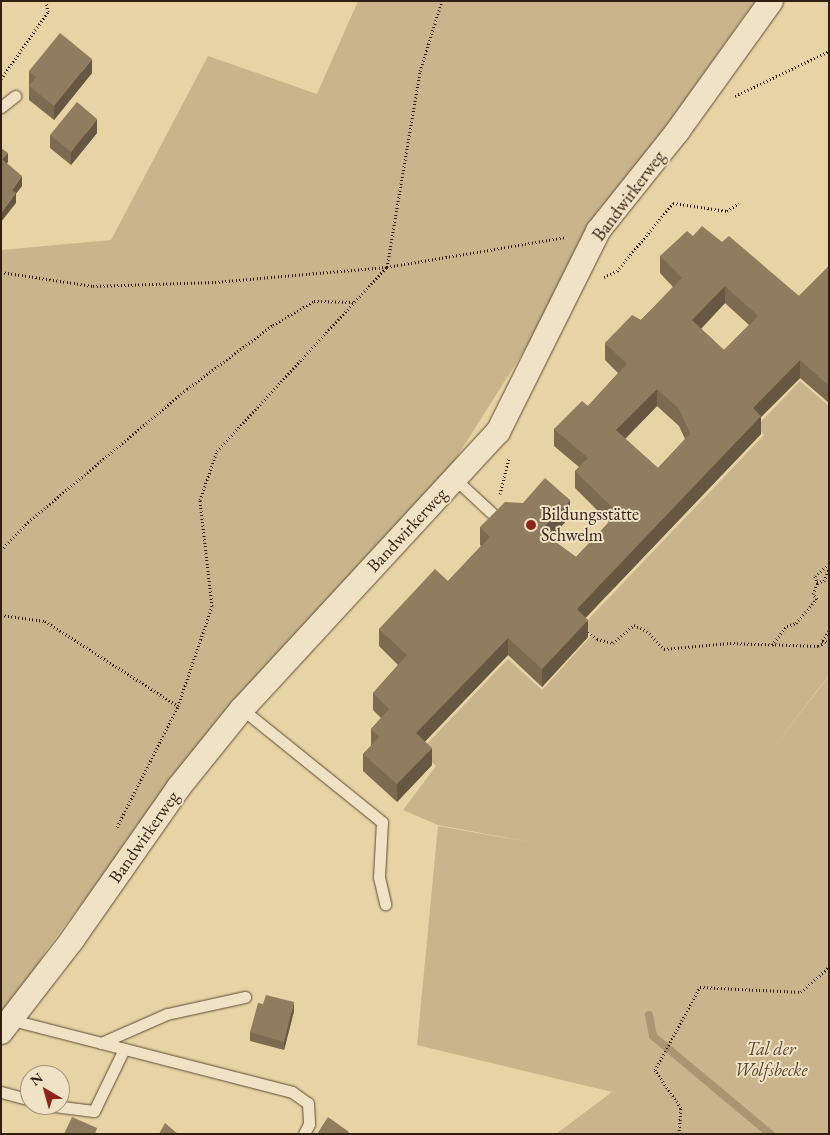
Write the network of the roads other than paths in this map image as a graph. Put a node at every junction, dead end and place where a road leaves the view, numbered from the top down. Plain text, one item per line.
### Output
1 (771, 1) edge
2 (15, 96) dead end
3 (1, 107) edge
4 (455, 479) junction
5 (492, 514) edge
6 (242, 709) junction
7 (385, 904) dead end
8 (245, 997) dead end
9 (7, 1026) edge
10 (101, 1043) junction
11 (124, 1049) junction
12 (1, 1092) edge
13 (20, 1097) edge
14 (70, 1108) edge
15 (304, 1134) edge

1 - 4 street, Bandwirkerweg
2 - 3 lane
4 - 5 lane
4 - 6 street, Bandwirkerweg
6 - 7 lane
6 - 9 street, Bandwirkerweg
8 - 10 lane
9 - 10 lane
10 - 11 lane
11 - 14 lane
11 - 15 lane
12 - 13 lane

